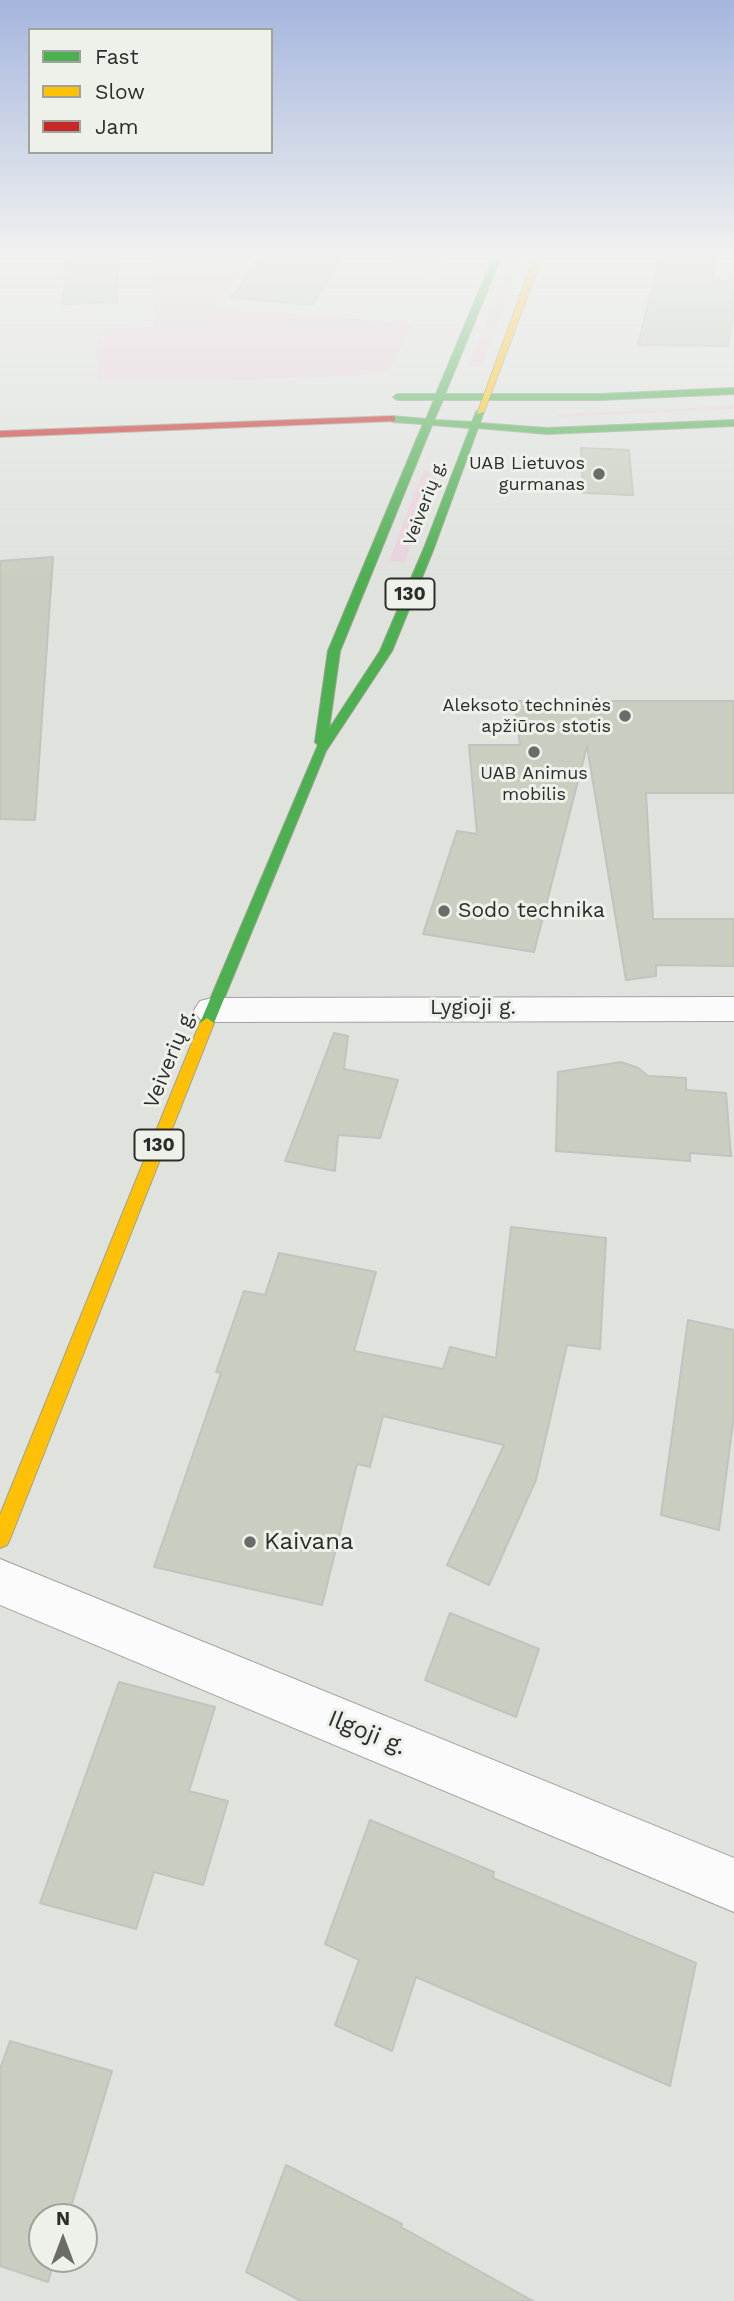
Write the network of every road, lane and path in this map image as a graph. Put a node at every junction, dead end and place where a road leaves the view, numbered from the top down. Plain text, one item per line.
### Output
1 (452, 362) edge
2 (500, 362) edge
3 (734, 391) edge
4 (438, 396) junction
5 (381, 397) dead end
6 (487, 397) junction
7 (429, 422) junction
8 (734, 423) edge
9 (475, 425) junction
10 (0, 434) edge
11 (320, 751) junction
12 (734, 1009) edge
13 (212, 1010) junction
14 (0, 1539) edge
15 (0, 1582) edge
16 (734, 1885) edge

1 - 4 main road, Veiverių g. / 130
2 - 6 main road, Veiverių g. / 130
3 - 6 main road
4 - 5 main road
4 - 6 main road
4 - 7 main road, Veiverių g. / 130
6 - 9 main road, Veiverių g. / 130
7 - 9 main road
7 - 10 main road
7 - 11 main road, Veiverių g. / 130
8 - 9 main road
9 - 11 main road, Veiverių g. / 130
11 - 13 main road, Veiverių g. / 130
12 - 13 street, Lygioji g.
13 - 14 main road, Veiverių g. / 130
15 - 16 street, Ilgoji g.

